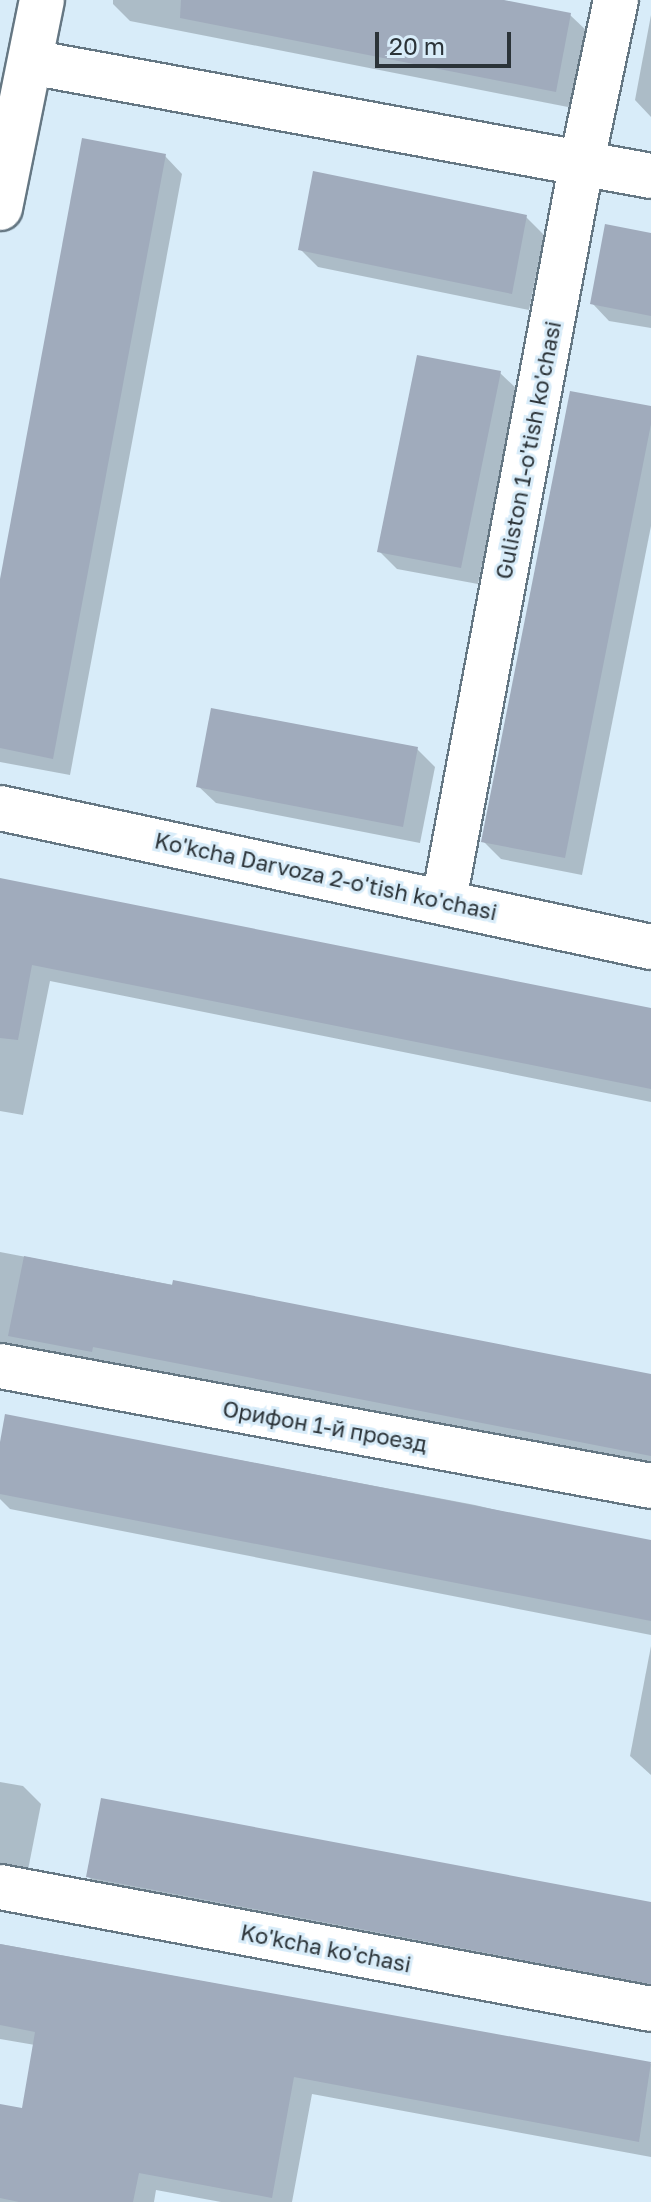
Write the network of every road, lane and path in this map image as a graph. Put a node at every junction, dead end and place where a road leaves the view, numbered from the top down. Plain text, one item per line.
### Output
1 (42, 0) edge
2 (616, 0) edge
3 (30, 62) junction
4 (582, 161) junction
5 (651, 176) edge
6 (0, 208) edge
7 (0, 808) edge
8 (444, 900) junction
9 (651, 947) edge
10 (0, 1366) edge
11 (651, 1486) edge
12 (0, 1887) edge
13 (651, 2009) edge

1 - 3 street
2 - 4 street, Guliston 1-o'tish ko'chasi
3 - 4 street
3 - 6 street
4 - 5 street
4 - 8 street, Guliston 1-o'tish ko'chasi
7 - 8 street, Ko'kcha Darvoza 2-o'tish ko'chasi
8 - 9 street, Ko'kcha Darvoza 2-o'tish ko'chasi
10 - 11 street, Орифон 1-й проезд
12 - 13 street, Ko'kcha ko'chasi

